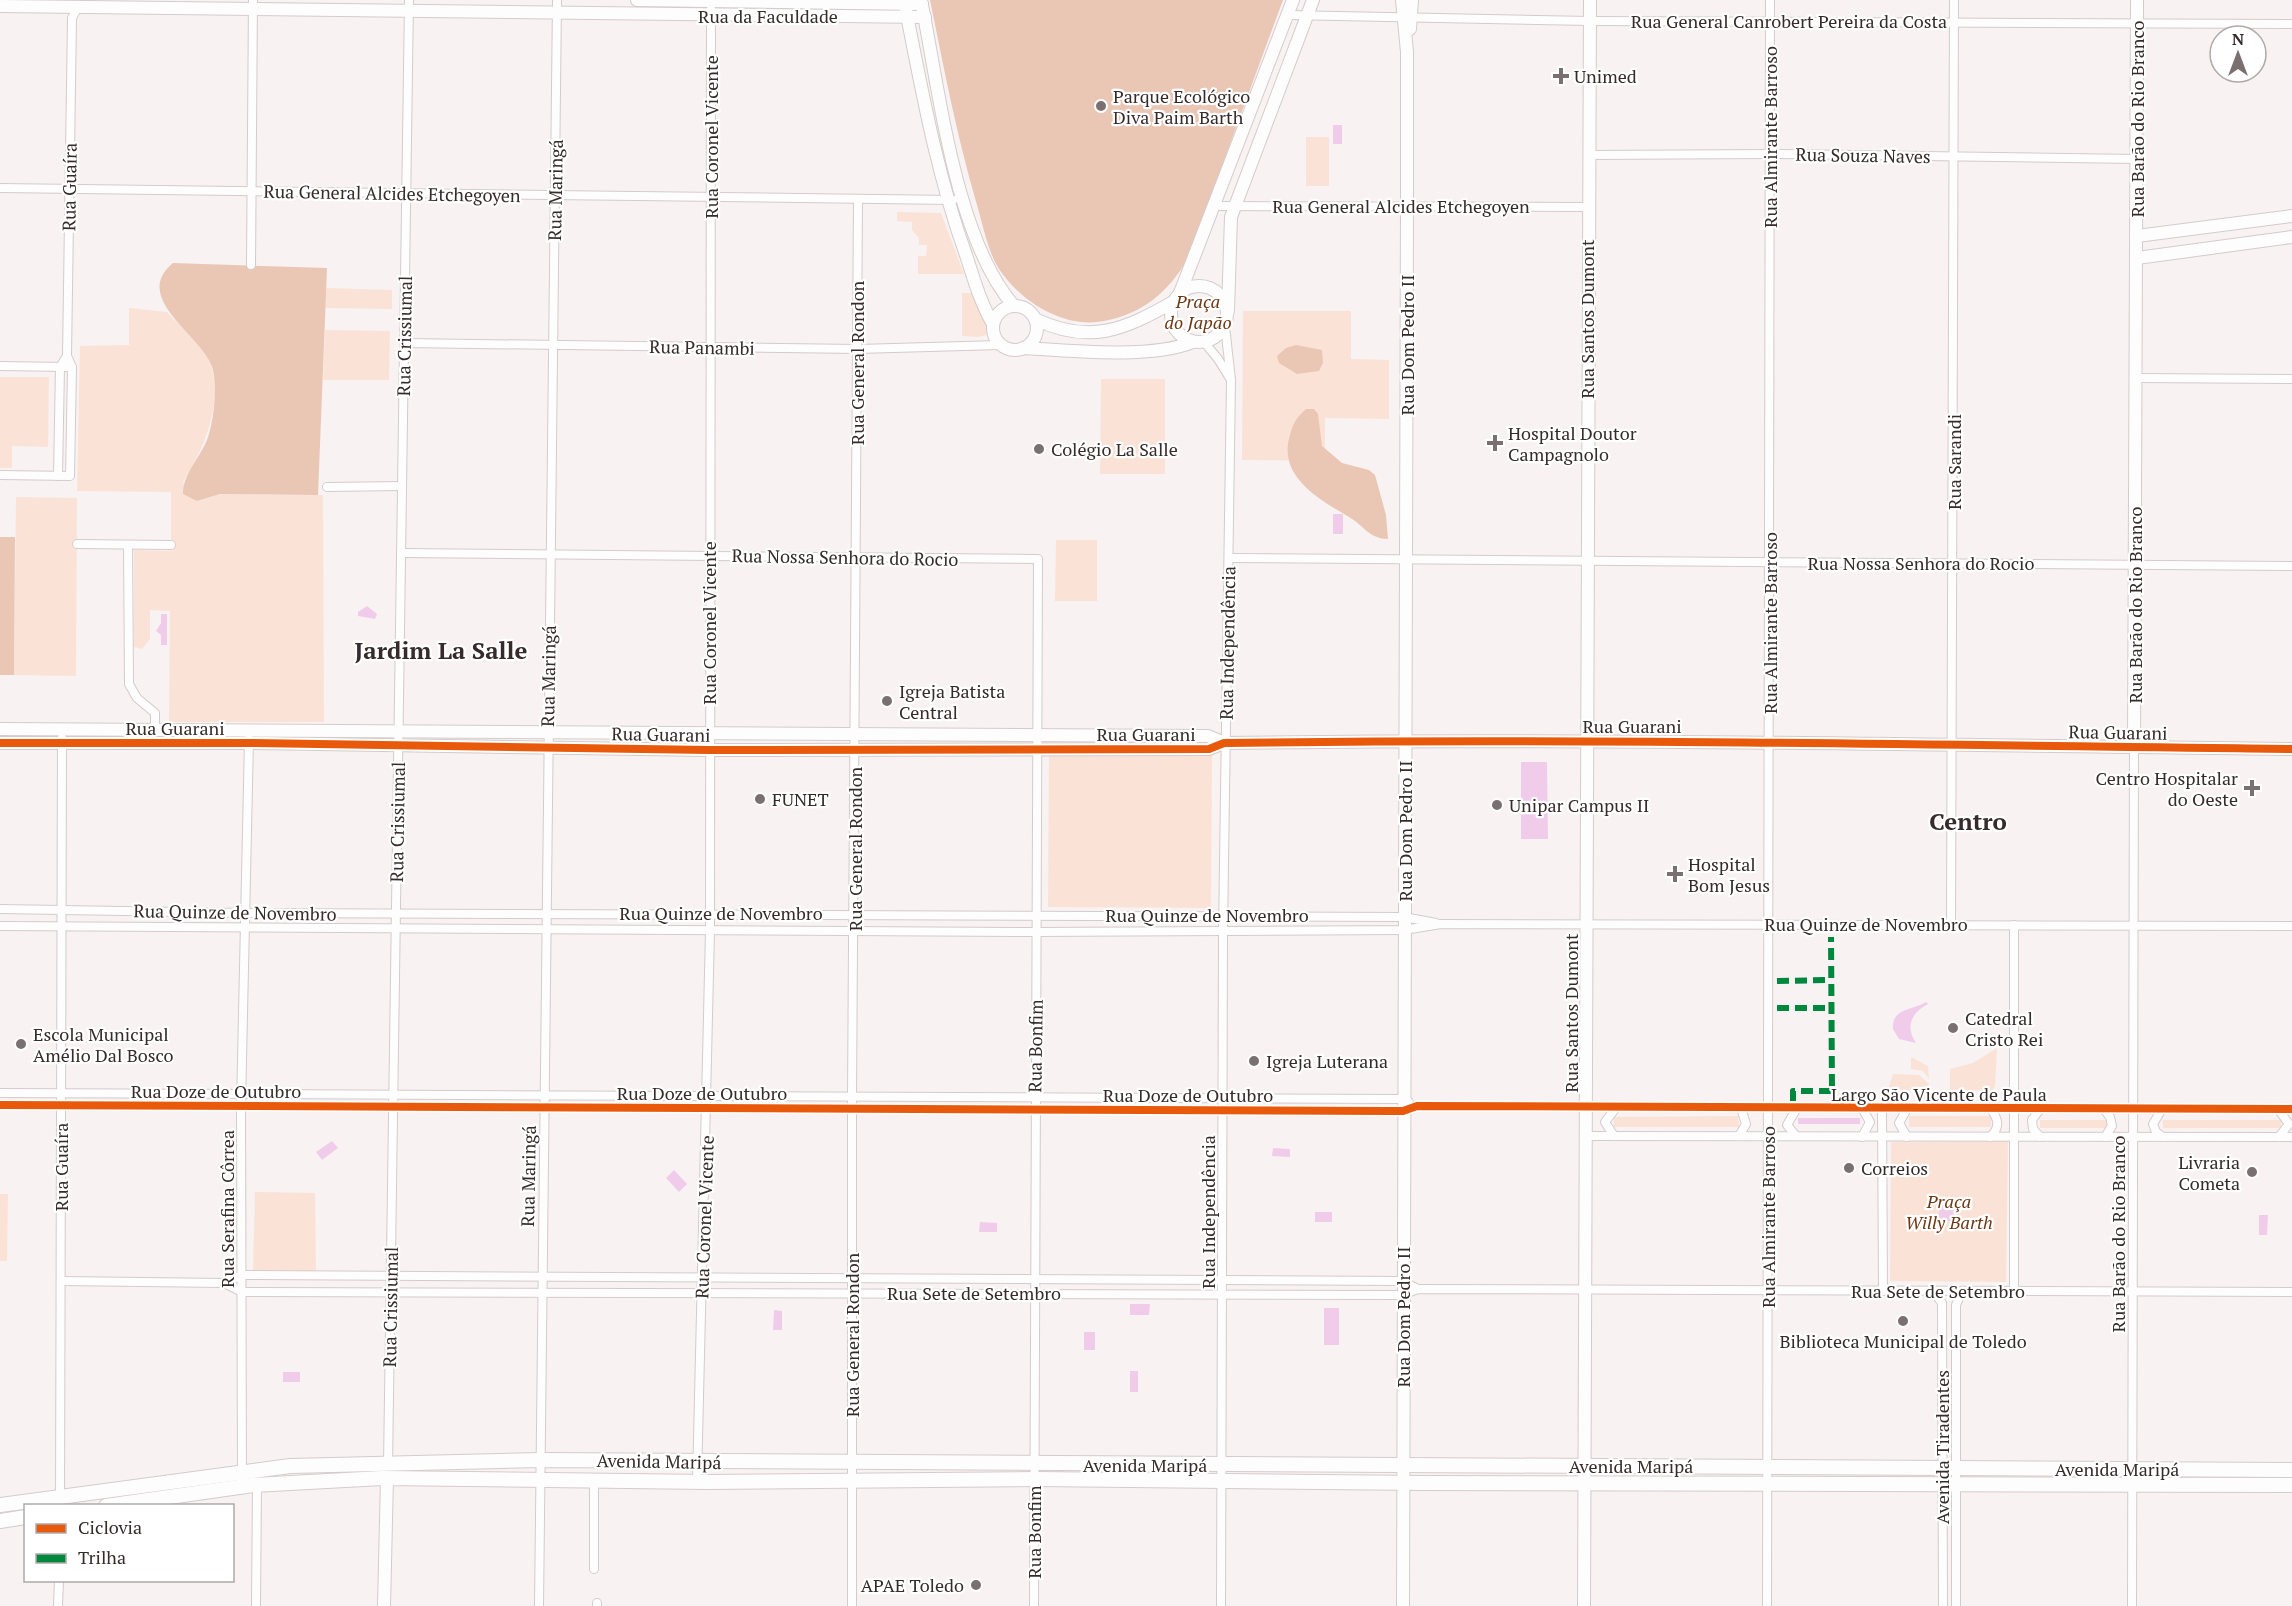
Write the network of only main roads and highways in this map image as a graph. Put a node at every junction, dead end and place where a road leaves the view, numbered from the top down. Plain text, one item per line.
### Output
1 (539, 1460) junction
2 (698, 1462) junction
3 (388, 1463) junction
4 (1035, 1465) junction
5 (1191, 1465) junction
6 (1427, 1465) junction
7 (1560, 1465) junction
8 (1611, 1465) junction
9 (1243, 1466) junction
10 (1742, 1466) junction
11 (1791, 1467) junction
12 (1918, 1468) junction
13 (1980, 1468) junction
14 (2111, 1469) junction
15 (2158, 1469) junction
16 (257, 1470) junction
17 (2292, 1470) edge
18 (235, 1472) junction
19 (387, 1479) junction
20 (1035, 1480) junction
21 (539, 1481) junction
22 (1190, 1481) junction
23 (697, 1482) junction
24 (1242, 1482) junction
25 (1559, 1482) junction
26 (1422, 1483) junction
27 (1606, 1483) junction
28 (1788, 1483) junction
29 (1918, 1483) junction
30 (1743, 1484) junction
31 (1979, 1484) junction
32 (2110, 1484) junction
33 (257, 1485) junction
34 (2158, 1485) junction
35 (2292, 1485) edge
36 (235, 1487) junction
37 (60, 1501) edge
38 (120, 1504) edge
39 (0, 1505) edge
40 (24, 1517) edge
41 (0, 1521) edge

1 - 2 main road, Avenida Maripá
1 - 3 main road, Avenida Maripá
1 - 21 main road
2 - 4 main road, Avenida Maripá
2 - 23 main road
3 - 16 main road, Avenida Maripá
3 - 19 main road
3 - 19 main road
4 - 5 main road, Avenida Maripá
4 - 20 main road
5 - 9 main road, Avenida Maripá
5 - 22 main road
6 - 7 main road, Avenida Maripá
6 - 9 main road, Avenida Maripá
6 - 26 main road
7 - 8 main road, Avenida Maripá
7 - 25 main road
8 - 10 main road, Avenida Maripá
8 - 27 main road
9 - 24 main road
10 - 11 main road, Avenida Maripá
10 - 30 main road
11 - 12 main road, Avenida Maripá
11 - 28 main road
12 - 13 main road, Avenida Maripá
12 - 29 main road
13 - 14 main road, Avenida Maripá
13 - 31 main road
14 - 15 main road, Avenida Maripá
14 - 32 main road
15 - 17 main road, Avenida Maripá
15 - 34 main road
16 - 18 main road, Avenida Maripá
16 - 33 main road
18 - 36 main road
18 - 37 main road, Avenida Maripá
19 - 21 main road, Avenida Maripá
19 - 33 main road, Avenida Maripá
20 - 22 main road, Avenida Maripá
20 - 23 main road, Avenida Maripá
21 - 23 main road, Avenida Maripá
22 - 24 main road, Avenida Maripá
24 - 26 main road, Avenida Maripá
25 - 26 main road, Avenida Maripá
25 - 27 main road, Avenida Maripá
27 - 30 main road, Avenida Maripá
28 - 29 main road, Avenida Maripá
28 - 30 main road, Avenida Maripá
29 - 31 main road, Avenida Maripá
31 - 32 main road, Avenida Maripá
32 - 34 main road, Avenida Maripá
33 - 36 main road, Avenida Maripá
34 - 35 main road, Avenida Maripá
36 - 38 main road, Avenida Maripá
37 - 39 main road, Avenida Maripá
40 - 41 main road

